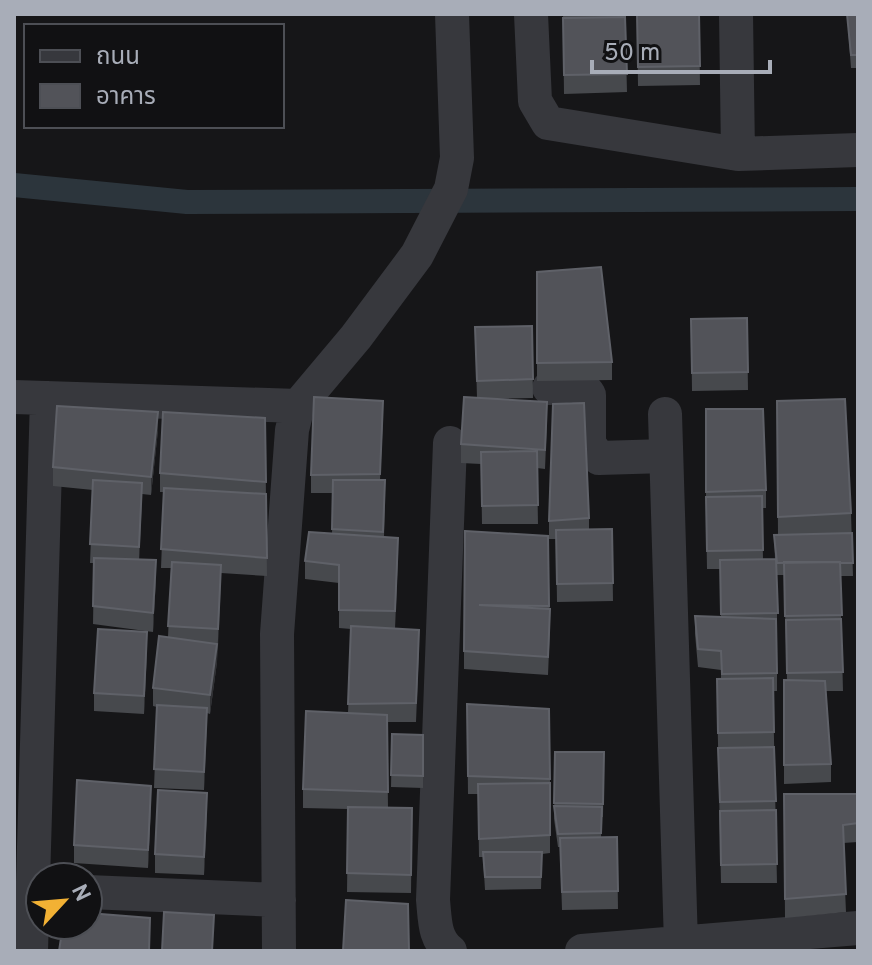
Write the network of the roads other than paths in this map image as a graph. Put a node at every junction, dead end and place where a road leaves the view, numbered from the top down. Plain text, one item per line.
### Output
1 (452, 14) edge
2 (531, 14) edge
3 (736, 14) edge
4 (858, 150) edge
5 (738, 154) junction
6 (549, 388) dead end
7 (31, 398) edge
8 (298, 406) junction
9 (665, 414) dead end
10 (450, 443) dead end
11 (666, 456) junction
12 (29, 861) edge
13 (104, 893) edge
14 (279, 900) junction
15 (858, 928) edge
16 (681, 944) junction
17 (279, 951) edge
18 (450, 951) edge
19 (582, 951) edge

1 - 8 street
2 - 5 street
3 - 5 street
4 - 5 street
6 - 11 street
7 - 8 street
7 - 12 street
8 - 14 street
9 - 11 street
10 - 18 street
11 - 16 street
13 - 14 street
14 - 17 street
15 - 16 street
16 - 19 street

